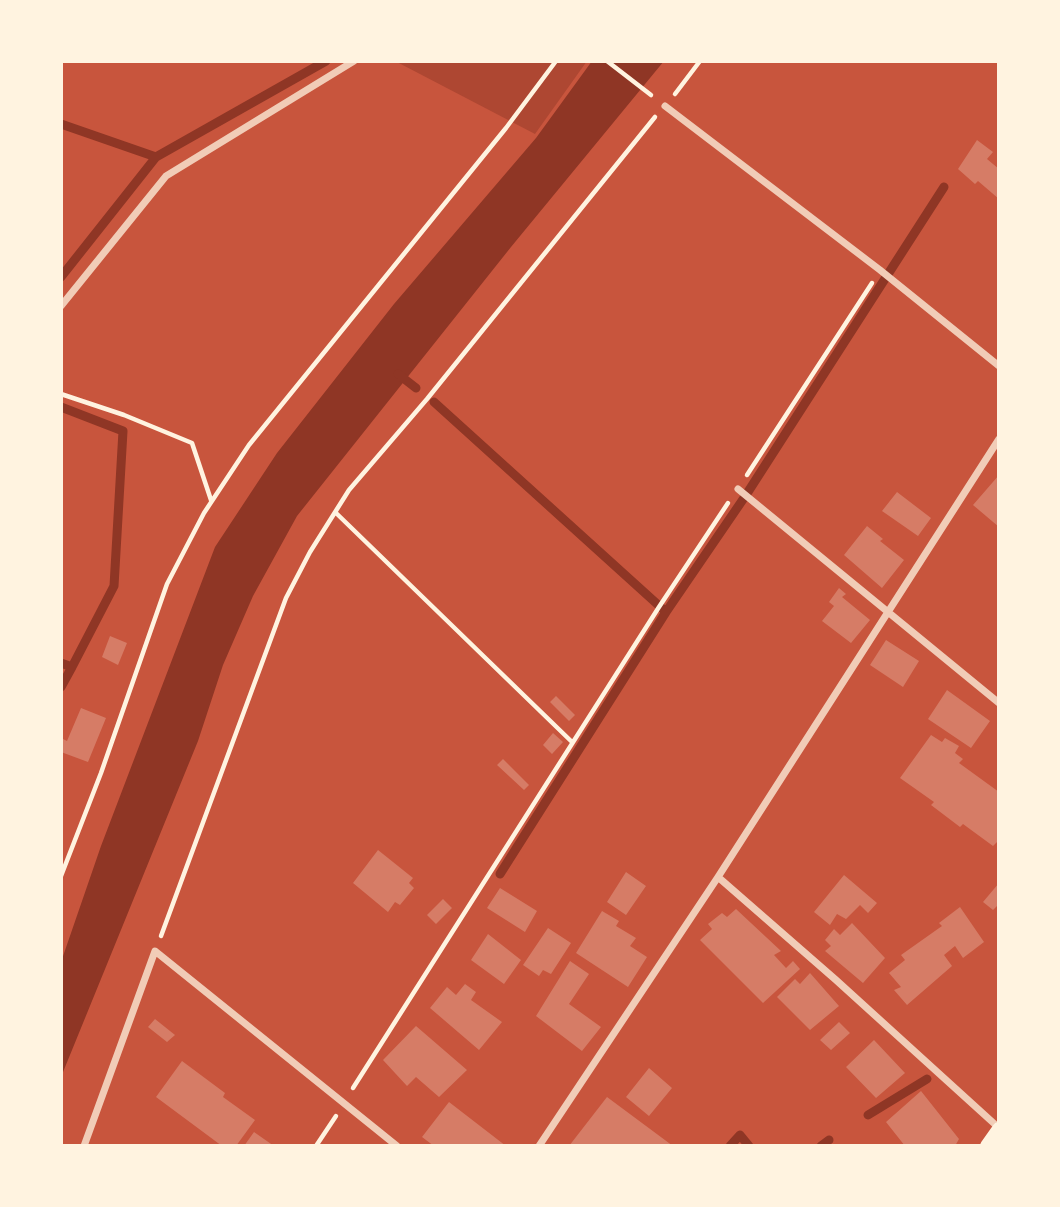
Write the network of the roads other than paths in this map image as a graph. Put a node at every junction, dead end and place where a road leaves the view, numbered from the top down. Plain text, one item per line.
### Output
1 (354, 61) edge
2 (665, 106) road end
3 (61, 306) edge
4 (999, 366) edge
5 (999, 439) edge
6 (738, 489) road end
7 (886, 611) junction
8 (999, 703) edge
9 (718, 877) junction
10 (999, 1128) edge
11 (84, 1146) edge
12 (397, 1146) edge
13 (540, 1146) edge
14 (987, 1146) edge

1 - 3 street
2 - 4 street
5 - 7 street
6 - 7 street
7 - 8 street
7 - 9 street
9 - 10 street
9 - 13 street
10 - 14 main road
11 - 12 street

